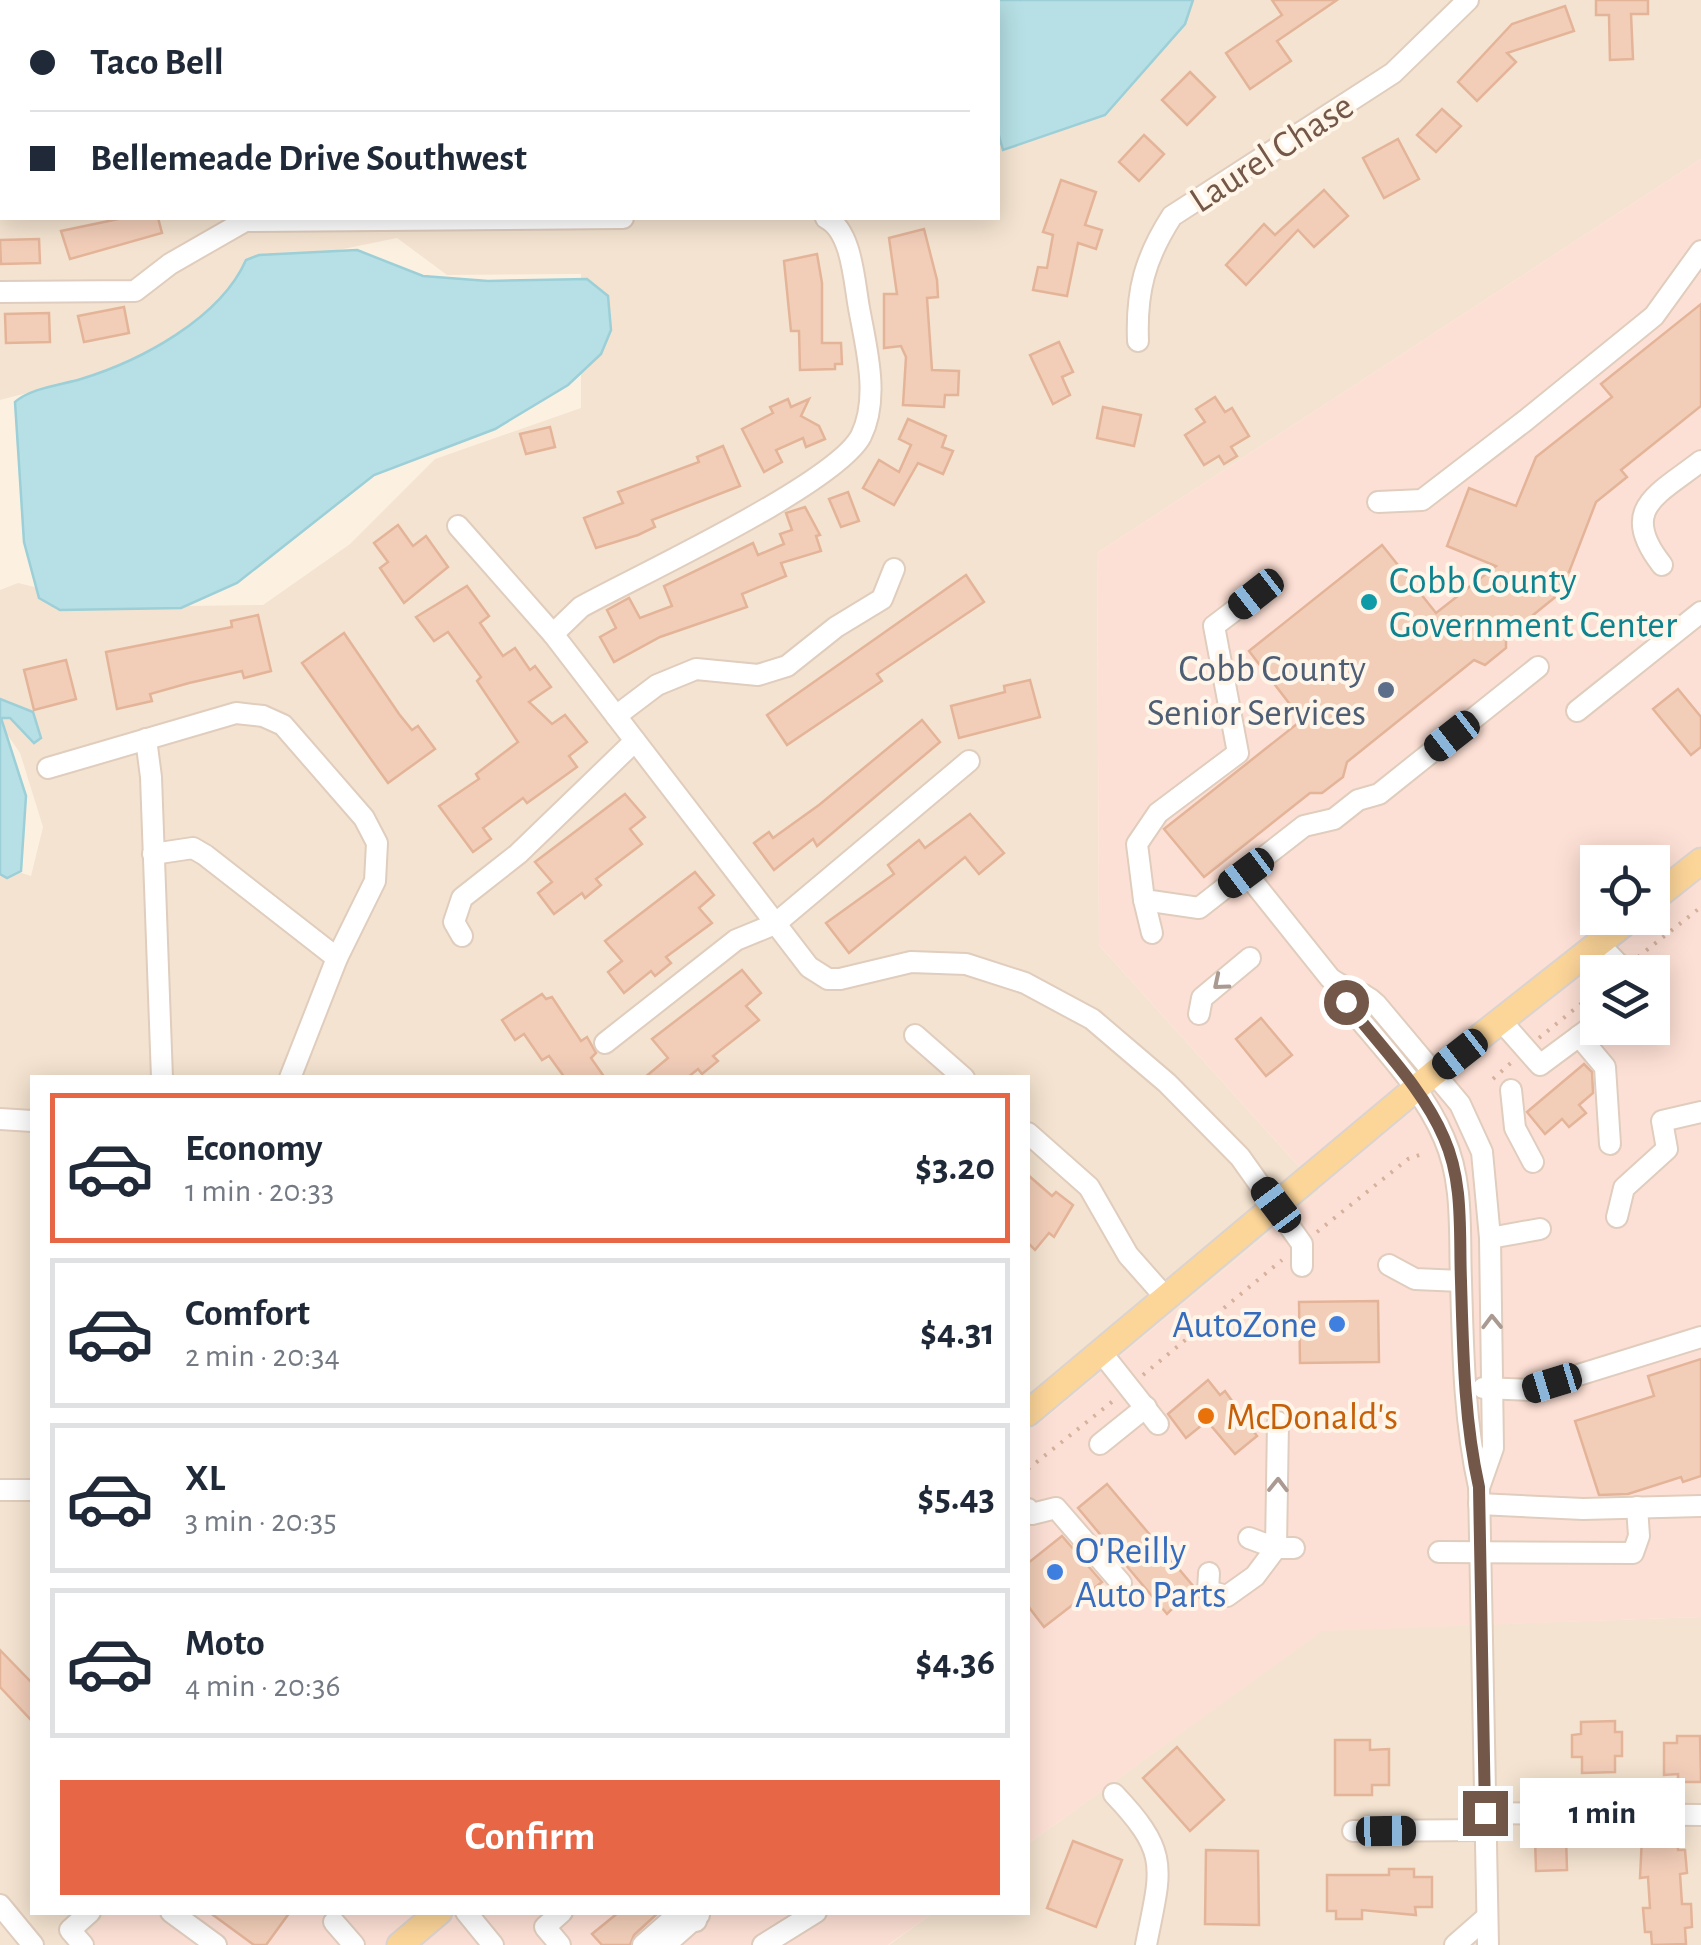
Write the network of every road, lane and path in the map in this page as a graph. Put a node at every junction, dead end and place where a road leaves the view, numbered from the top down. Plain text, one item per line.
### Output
1 (1468, 0) edge
2 (434, 220) edge
3 (828, 220) edge
4 (1701, 252) edge
5 (0, 292) edge
6 (1138, 341) dead end
7 (1701, 461) edge
8 (1378, 502) dead end
9 (458, 526) dead end
10 (1662, 565) dead end
11 (894, 568) dead end
12 (1256, 594) dead end
13 (1697, 606) edge
14 (553, 634) junction
15 (1538, 667) dead end
16 (1577, 712) dead end
17 (616, 716) junction
18 (146, 739) junction
19 (635, 741) junction
20 (969, 762) dead end
21 (48, 768) dead end
22 (153, 854) junction
23 (1701, 861) edge
24 (1246, 873) junction
25 (1670, 886) edge
26 (1144, 900) junction
27 (1701, 907) edge
28 (775, 924) junction
29 (1152, 933) dead end
30 (1610, 935) edge
31 (462, 936) dead end
32 (1599, 944) junction
33 (1609, 955) edge
34 (1643, 955) edge
35 (337, 958) junction
36 (1250, 958) dead end
37 (1580, 1005) edge
38 (1199, 1014) dead end
39 (1502, 1022) junction
40 (916, 1035) dead end
41 (1579, 1036) joint
42 (605, 1043) dead end
43 (1526, 1050) junction
44 (162, 1075) edge
45 (291, 1075) edge
46 (961, 1075) edge
47 (1493, 1079) dead end
48 (1424, 1082) junction
49 (1512, 1090) dead end
50 (1701, 1112) edge
51 (0, 1119) edge
52 (30, 1121) edge
53 (1514, 1128) junction
54 (1030, 1135) edge
55 (1610, 1144) dead end
56 (1482, 1148) junction
57 (1422, 1154) dead end
58 (1534, 1162) dead end
59 (1276, 1205) junction
60 (1617, 1217) dead end
61 (1540, 1230) dead end
62 (1490, 1238) junction
63 (1302, 1244) junction
64 (1302, 1266) dead end
65 (1389, 1266) dead end
66 (1461, 1281) junction
67 (1167, 1299) junction
68 (1701, 1337) edge
69 (1102, 1352) junction
70 (1129, 1387) junction
71 (1466, 1388) junction
72 (1493, 1388) junction
73 (1030, 1411) edge
74 (1278, 1422) dead end
75 (1100, 1444) dead end
76 (1030, 1468) edge
77 (0, 1490) edge
78 (30, 1490) edge
79 (1479, 1496) junction
80 (1701, 1506) edge
81 (1637, 1508) junction
82 (1030, 1512) edge
83 (1249, 1538) dead end
84 (1285, 1548) junction
85 (1439, 1552) dead end
86 (1481, 1552) junction
87 (1210, 1573) dead end
88 (1122, 1583) dead end
89 (1114, 1794) dead end
90 (1701, 1815) edge
91 (1485, 1822) junction
92 (1354, 1831) dead end
93 (0, 1905) edge
94 (87, 1915) edge
95 (175, 1915) edge
96 (435, 1915) edge
97 (469, 1915) edge
98 (558, 1915) edge
99 (811, 1915) edge
100 (696, 1917) edge
101 (1487, 1917) junction
102 (334, 1922) dead end
103 (556, 1940) edge
104 (211, 1942) edge
105 (33, 1945) edge
106 (82, 1945) edge
107 (354, 1945) edge
108 (400, 1945) edge
109 (494, 1945) edge
110 (574, 1945) edge
111 (643, 1945) edge
112 (665, 1945) edge
113 (763, 1945) edge
114 (1146, 1945) edge
115 (1455, 1945) edge
116 (1488, 1945) edge

1 - 6 street, Laurel Chase
2 - 5 street
3 - 14 street
4 - 8 street
7 - 10 street
9 - 14 street
11 - 17 street
12 - 26 street
13 - 16 street
14 - 17 street
15 - 24 street
17 - 19 street
18 - 21 street
18 - 22 street
18 - 35 street
19 - 28 street
19 - 31 street
20 - 28 street
22 - 35 street
22 - 44 street
23 - 25 main road
24 - 26 street
24 - 48 street
26 - 29 street
27 - 34 path
28 - 42 street
28 - 59 street
30 - 32 main road
32 - 33 street
32 - 39 main road
35 - 45 street
36 -> 38 street
37 - 43 path
39 - 43 street
39 - 48 main road
40 - 46 street
41 - 43 street
41 - 55 street
43 - 47 path
48 - 56 street
48 - 59 main road
48 - 66 street
49 - 53 street
50 - 60 street
51 - 52 street
53 - 56 street
53 - 58 street
54 - 67 street
56 - 62 street
57 - 63 path
59 - 63 street
59 - 67 main road
61 - 62 street
72 -> 62 street
63 - 64 street
63 - 70 path
65 - 66 street
66 - 71 street
67 - 69 main road
68 - 72 street
69 - 70 street
69 - 73 main road
70 - 75 street
70 - 76 path
71 - 72 street
71 - 79 street
72 - 79 street
84 -> 74 street
77 - 78 street
79 - 81 street
79 - 86 street
80 - 81 street
81 - 86 street
82 - 88 street
83 - 84 street
84 - 87 street
85 - 86 street
86 - 91 street
89 - 114 street
90 - 91 street
91 - 92 street
91 - 101 street
93 - 105 street
94 - 106 street
95 - 104 street
96 - 108 main road
97 - 109 street
98 - 103 street
99 - 113 street
100 - 111 street
100 - 112 street
101 - 115 street
101 - 116 street
102 - 107 street
103 - 110 street

